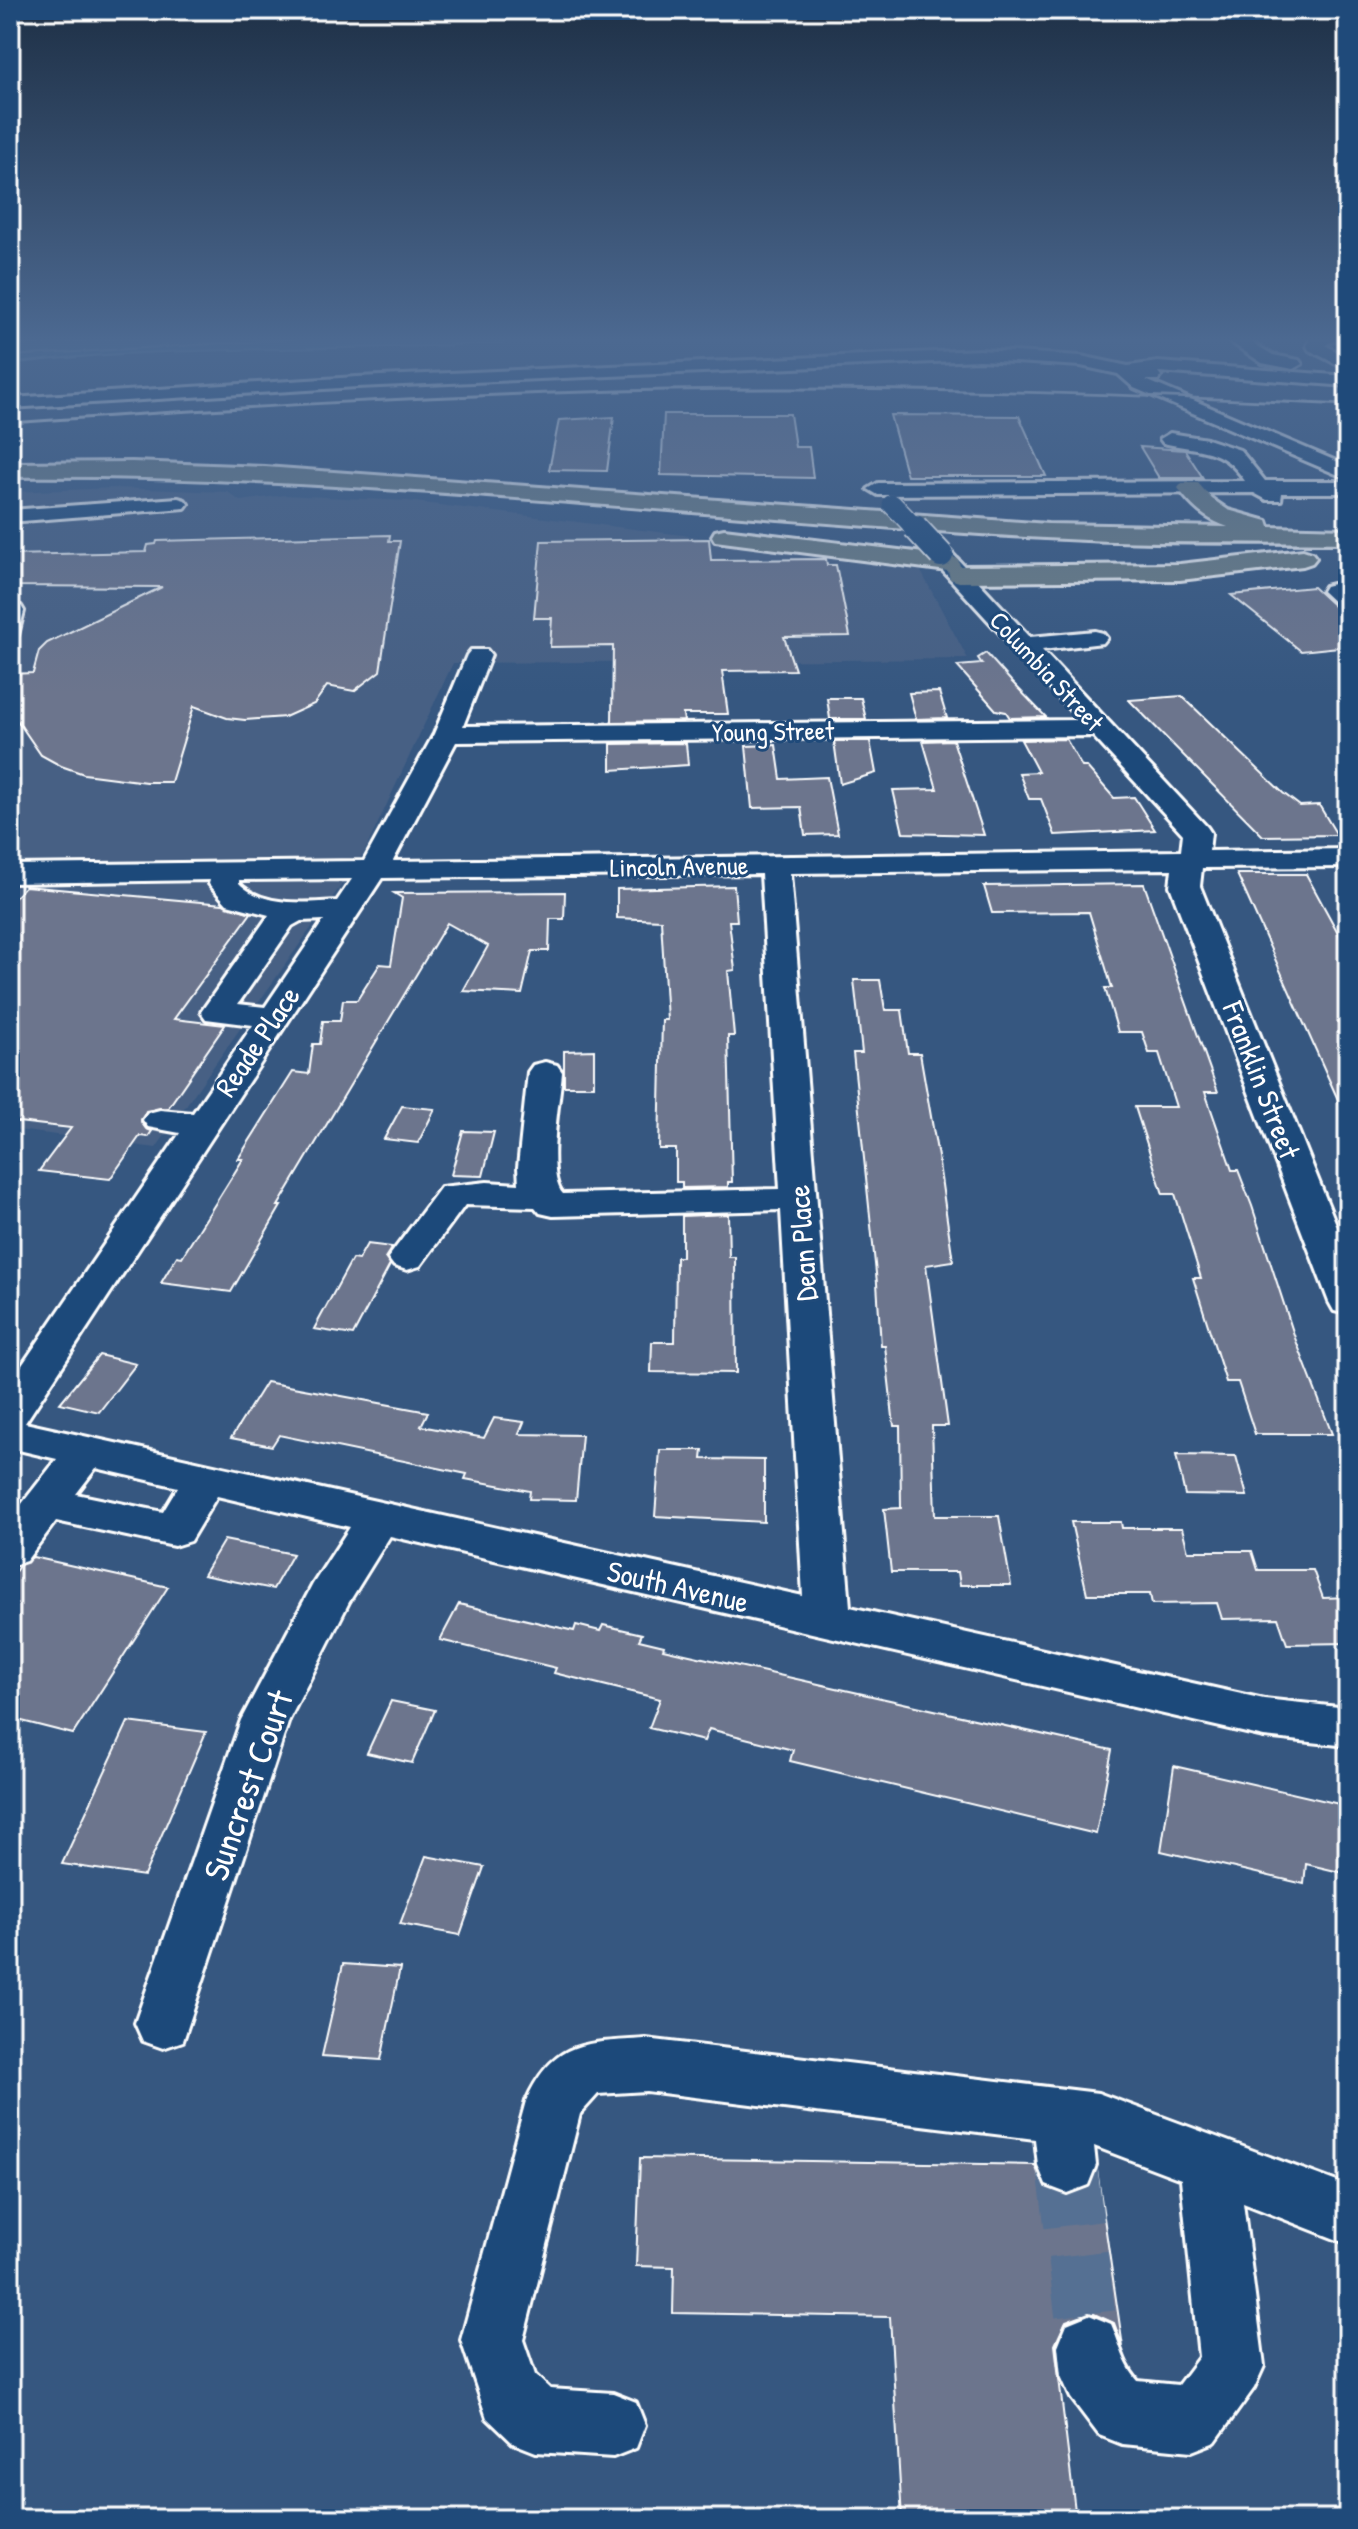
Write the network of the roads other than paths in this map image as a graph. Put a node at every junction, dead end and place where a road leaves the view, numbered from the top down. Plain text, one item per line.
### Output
1 (1236, 457) edge
2 (1313, 457) edge
3 (10, 470) edge
4 (1348, 473) edge
5 (10, 482) edge
6 (429, 485) junction
7 (1348, 487) edge
8 (1190, 488) junction
9 (1259, 488) junction
10 (962, 489) junction
11 (802, 490) dead end
12 (848, 490) dead end
13 (348, 491) junction
14 (885, 497) junction
15 (1348, 500) edge
16 (178, 504) dead end
17 (1092, 509) dead end
18 (10, 516) edge
19 (649, 526) dead end
20 (695, 532) dead end
21 (1348, 535) edge
22 (1348, 547) edge
23 (1348, 554) edge
24 (949, 564) junction
25 (1348, 588) edge
26 (1348, 603) edge
27 (10, 610) edge
28 (10, 630) edge
29 (1095, 638) dead end
30 (1023, 645) junction
31 (479, 655) dead end
32 (1100, 728) junction
33 (447, 734) junction
34 (1348, 858) edge
35 (1194, 860) junction
36 (775, 865) junction
37 (371, 870) junction
38 (226, 873) junction
39 (10, 874) edge
40 (345, 909) junction
41 (295, 913) junction
42 (273, 1017) junction
43 (545, 1072) dead end
44 (160, 1120) dead end
45 (202, 1125) junction
46 (546, 1197) junction
47 (799, 1199) junction
48 (407, 1258) dead end
49 (1348, 1302) edge
50 (10, 1414) edge
51 (10, 1434) edge
52 (86, 1451) junction
53 (206, 1478) junction
54 (46, 1503) junction
55 (379, 1517) junction
56 (10, 1550) edge
57 (828, 1621) junction
58 (1348, 1727) edge
59 (163, 2023) dead end
60 (1209, 2162) junction
61 (1348, 2215) edge
62 (1089, 2346) tunnel mouth
63 (613, 2425) dead end

1 - 9 street
2 - 4 street
3 - 6 highway
5 - 13 highway
6 - 11 highway
6 - 21 highway
7 - 9 street
8 - 9 street
8 - 10 street
8 - 21 highway
9 - 15 street
10 - 14 street
10 - 17 street
12 - 14 highway
13 - 19 highway
13 - 22 highway
14 - 24 street, Columbia Street, bridge
16 - 18 street
20 - 24 highway
23 - 24 highway
24 - 30 street, Columbia Street
25 - 26 street
27 - 28 street
29 - 30 street
30 - 32 street, Columbia Street
31 - 33 street, Reade Place
32 - 33 street, Young Street
32 - 35 street, Columbia Street
33 - 37 street, Reade Place
34 - 35 street, Lincoln Avenue
35 - 36 street, Lincoln Avenue
35 - 49 street, Franklin Street
36 - 37 street, Lincoln Avenue
36 - 47 street, Dean Place
37 - 38 street, Lincoln Avenue
37 - 40 street, Reade Place
38 - 39 street, Lincoln Avenue
38 - 41 street
40 - 41 street
40 - 42 street, Reade Place
41 - 42 street
42 - 45 street, Reade Place
43 - 46 street
44 - 45 street
45 - 50 street, Reade Place
46 - 47 street
46 - 48 street
47 - 57 street, Dean Place
51 - 52 street, South Avenue
52 - 53 street, South Avenue
52 - 54 street
53 - 54 street
53 - 55 street, South Avenue
54 - 56 street
55 - 57 street, South Avenue
55 - 59 street, Suncrest Court
57 - 58 street, South Avenue
60 - 61 street
60 - 62 street
60 - 63 street

